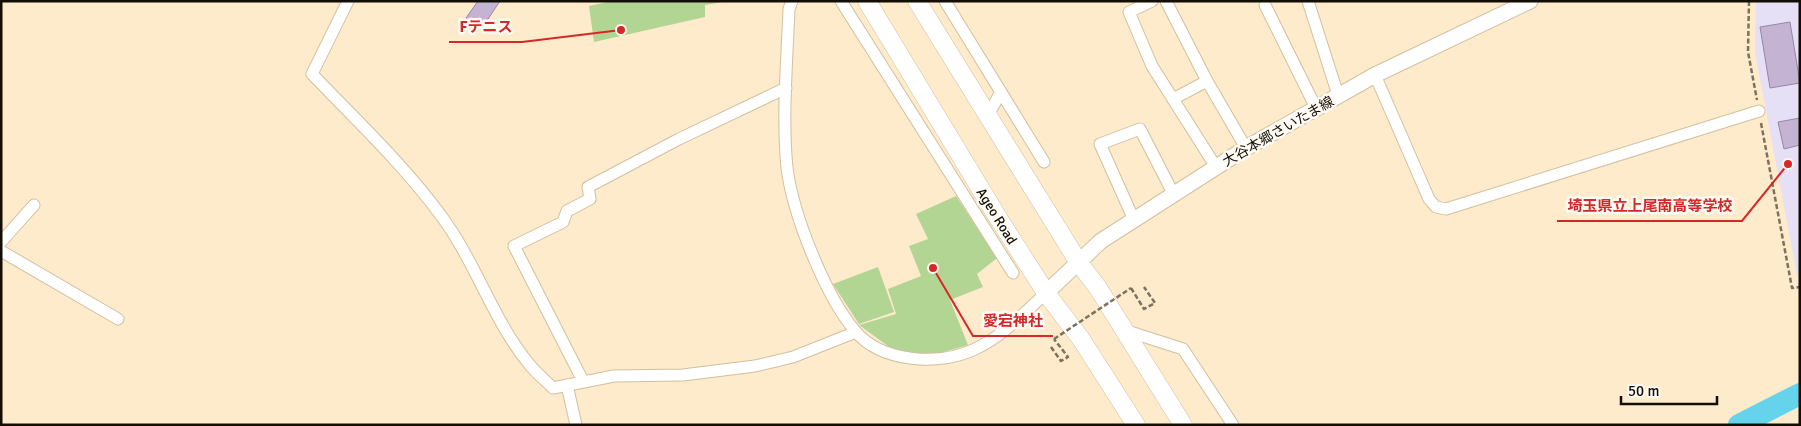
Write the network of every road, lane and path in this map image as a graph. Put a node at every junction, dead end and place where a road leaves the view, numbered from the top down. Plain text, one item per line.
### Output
1 (348, 1) edge
2 (792, 1) edge
3 (841, 1) edge
4 (866, 1) edge
5 (917, 1) edge
6 (945, 1) edge
7 (1152, 1) edge
8 (1166, 1) edge
9 (1308, 1) edge
10 (1530, 1) edge
11 (1749, 1) edge
12 (1265, 5) dead end
13 (1375, 75) junction
14 (1207, 81) junction
15 (786, 88) junction
16 (1001, 92) junction
17 (1338, 95) junction
18 (1173, 100) junction
19 (1316, 108) junction
20 (1759, 111) junction
21 (987, 117) junction
22 (1246, 148) junction
23 (1044, 162) dead end
24 (1216, 167) junction
25 (1174, 195) junction
26 (34, 205) dead end
27 (997, 216) junction
28 (978, 220) junction
29 (1134, 220) junction
30 (1, 242) edge
31 (1, 251) edge
32 (1079, 263) junction
33 (1013, 273) dead end
34 (1144, 287) dead end
35 (1800, 287) edge
36 (1046, 293) junction
37 (118, 319) dead end
38 (1124, 330) junction
39 (856, 332) junction
40 (1051, 347) dead end
41 (583, 381) junction
42 (568, 385) junction
43 (576, 425) edge
44 (1136, 425) edge
45 (1183, 425) edge
46 (1233, 425) edge

1 - 42 street
2 - 15 street
3 - 28 street
4 - 27 highway, Ageo Road
5 - 21 highway
6 - 16 street
7 - 18 street
8 - 14 street
9 - 17 street
10 - 13 main road, 大谷本郷さいたま線
11 - 20 path
12 - 19 street
13 - 17 main road, 大谷本郷さいたま線
13 - 20 street
14 - 18 street
14 - 22 street
15 - 39 street
15 - 41 street
16 - 21 street
16 - 23 street
17 - 19 main road, 大谷本郷さいたま線
18 - 24 street
19 - 22 main road, 大谷本郷さいたま線
20 - 35 path
21 - 32 highway
22 - 24 main road, 大谷本郷さいたま線
24 - 25 main road, 大谷本郷さいたま線
25 - 29 main road, 大谷本郷さいたま線
25 - 29 street
26 - 30 street
27 - 28 street
27 - 36 highway, Ageo Road
28 - 33 street
29 - 32 main road, 大谷本郷さいたま線
31 - 37 street
32 - 36 main road, 大谷本郷さいたま線
32 - 38 highway
34 - 40 path, bridge
36 - 39 street
36 - 44 highway, Ageo Road
38 - 45 highway
38 - 46 street
39 - 41 street
41 - 42 street
42 - 43 street

